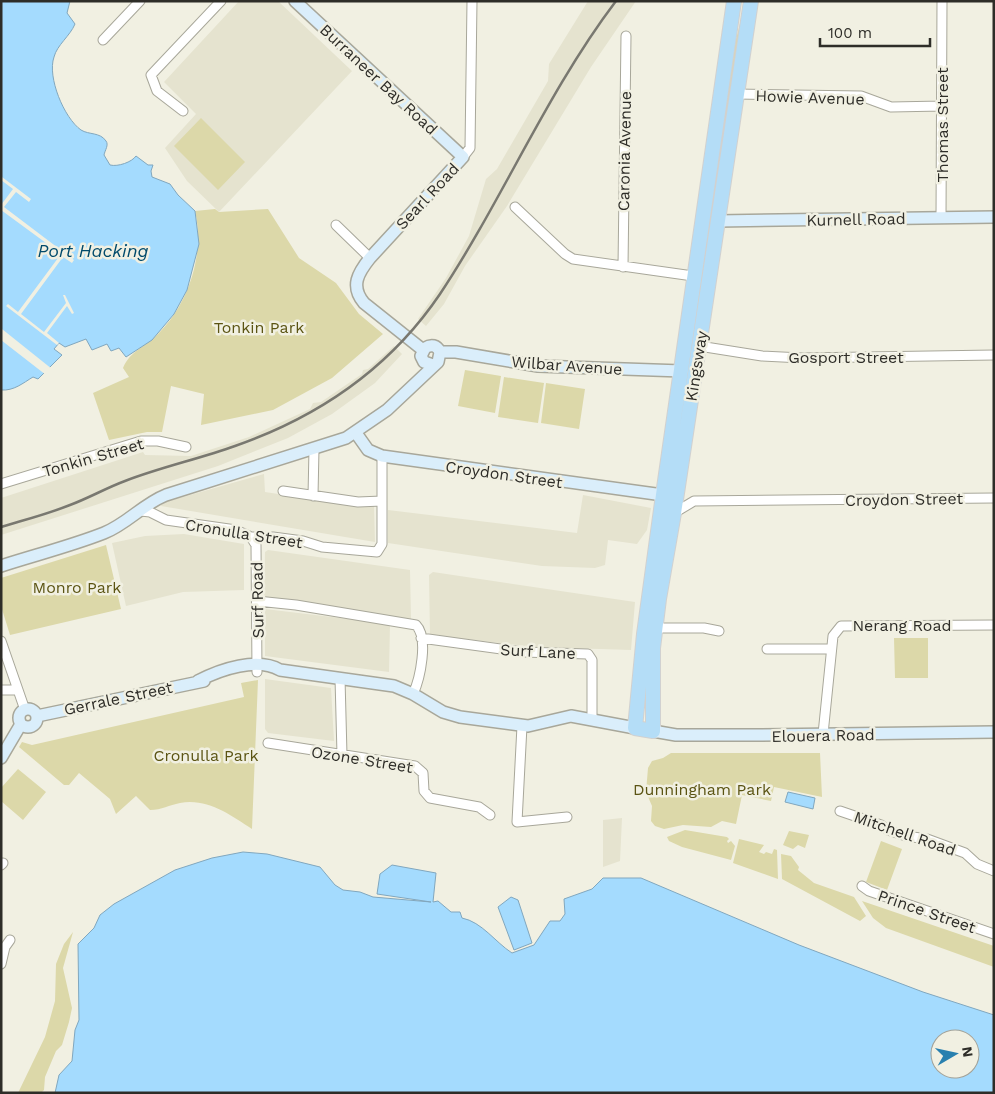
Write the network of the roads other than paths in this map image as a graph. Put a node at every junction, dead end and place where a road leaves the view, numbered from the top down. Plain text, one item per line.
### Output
1 (140, 1) edge
2 (221, 1) edge
3 (295, 1) edge
4 (472, 1) edge
5 (734, 1) edge
6 (751, 1) edge
7 (942, 1) edge
8 (626, 36) dead end
9 (103, 40) dead end
10 (737, 94) junction
11 (942, 106) junction
12 (183, 111) dead end
13 (463, 157) junction
14 (515, 207) dead end
15 (994, 217) edge
16 (941, 218) junction
17 (718, 221) junction
18 (336, 225) dead end
19 (370, 258) junction
20 (623, 267) junction
21 (693, 276) junction
22 (709, 278) junction
23 (699, 346) junction
24 (423, 350) junction
25 (440, 352) junction
26 (994, 356) edge
27 (428, 364) junction
28 (688, 371) junction
29 (351, 435) junction
30 (186, 446) dead end
31 (314, 449) junction
32 (382, 456) junction
33 (682, 462) junction
34 (1, 484) edge
35 (283, 491) dead end
36 (677, 491) junction
37 (663, 495) junction
38 (313, 496) junction
39 (994, 498) edge
40 (382, 501) junction
41 (694, 501) junction
42 (141, 511) junction
43 (674, 513) junction
44 (250, 537) junction
45 (668, 538) junction
46 (1, 566) edge
47 (257, 601) junction
48 (994, 624) edge
49 (655, 628) junction
50 (719, 631) dead end
51 (422, 638) junction
52 (1, 641) edge
53 (767, 649) dead end
54 (831, 649) junction
55 (257, 668) junction
56 (340, 678) junction
57 (1, 690) edge
58 (17, 690) junction
59 (414, 694) junction
60 (654, 694) junction
61 (639, 701) junction
62 (25, 710) junction
63 (37, 716) junction
64 (592, 719) junction
65 (21, 724) junction
66 (522, 726) junction
67 (635, 728) junction
68 (653, 731) junction
69 (994, 732) edge
70 (823, 734) junction
71 (268, 743) dead end
72 (342, 755) junction
73 (1, 758) edge
74 (840, 811) dead end
75 (490, 815) dead end
76 (567, 817) dead end
77 (992, 870) edge
78 (862, 886) dead end
79 (994, 934) edge
80 (10, 940) dead end
81 (1, 964) edge

1 - 9 street
2 - 12 street
3 - 13 street, Burraneer Bay Road
4 - 13 street, Searl Road
5 - 21 main road, Kingsway
6 - 10 main road, Kingsway
7 - 11 street, Thomas Street
8 - 20 street, Caronia Avenue
10 - 11 street, Howie Avenue
10 - 17 main road, Kingsway
11 - 16 street, Thomas Street
13 - 19 street, Searl Road
14 - 20 street
15 - 16 street, Kurnell Road
16 - 17 street, Kurnell Road
17 - 22 main road, Kingsway
18 - 19 street
19 - 24 street, Searl Road
20 - 21 street
21 - 22 main road
21 - 28 main road, Kingsway
22 - 23 main road, Kingsway
23 - 26 street, Gosport Street
23 - 28 main road, Kingsway
24 - 25 street
24 - 27 street
25 - 27 street
25 - 28 street, Wilbar Avenue
27 - 29 street
28 - 33 main road, Kingsway
28 - 37 main road, Kingsway
29 - 31 street
29 - 32 street, Croydon Street
30 - 34 street, Tonkin Street
31 - 38 street
31 - 42 street
32 - 37 street, Croydon Street
32 - 40 street
33 - 36 main road, Kingsway
33 - 37 main road
35 - 38 street
36 - 41 street
36 - 43 main road, Kingsway
37 - 45 main road
37 - 61 main road, Kingsway
38 - 40 street
39 - 41 street, Croydon Street
40 - 44 street, Cronulla Street
41 - 43 street
42 - 44 street, Cronulla Street
42 - 46 street
43 - 45 main road, Kingsway
44 - 47 street, Surf Road
45 - 49 main road, Kingsway
47 - 51 street
47 - 55 street, Surf Road
48 - 54 street, Nerang Road
49 - 50 street
49 - 60 main road, Kingsway
51 - 59 street
51 - 64 street, Surf Lane
52 - 58 street
53 - 54 street
54 - 70 street
55 - 56 street, Gerrale Street
55 - 63 street, Gerrale Street
56 - 59 street, Gerrale Street
56 - 72 street
57 - 58 street
58 - 62 street
59 - 66 street, Gerrale Street
60 - 61 main road
60 - 68 main road, Kingsway
61 - 67 main road, Kingsway
62 - 63 street
62 - 65 street
63 - 65 street
64 - 66 street, Gerrale Street
64 - 67 street, Gerrale Street
65 - 73 street
66 - 76 street
67 - 68 main road, Gerrale Street
68 - 70 street, Elouera Road
69 - 70 street, Elouera Road
71 - 72 street, Ozone Street
72 - 75 street, Ozone Street
74 - 77 street, Mitchell Road
78 - 79 street, Prince Street
80 - 81 street

